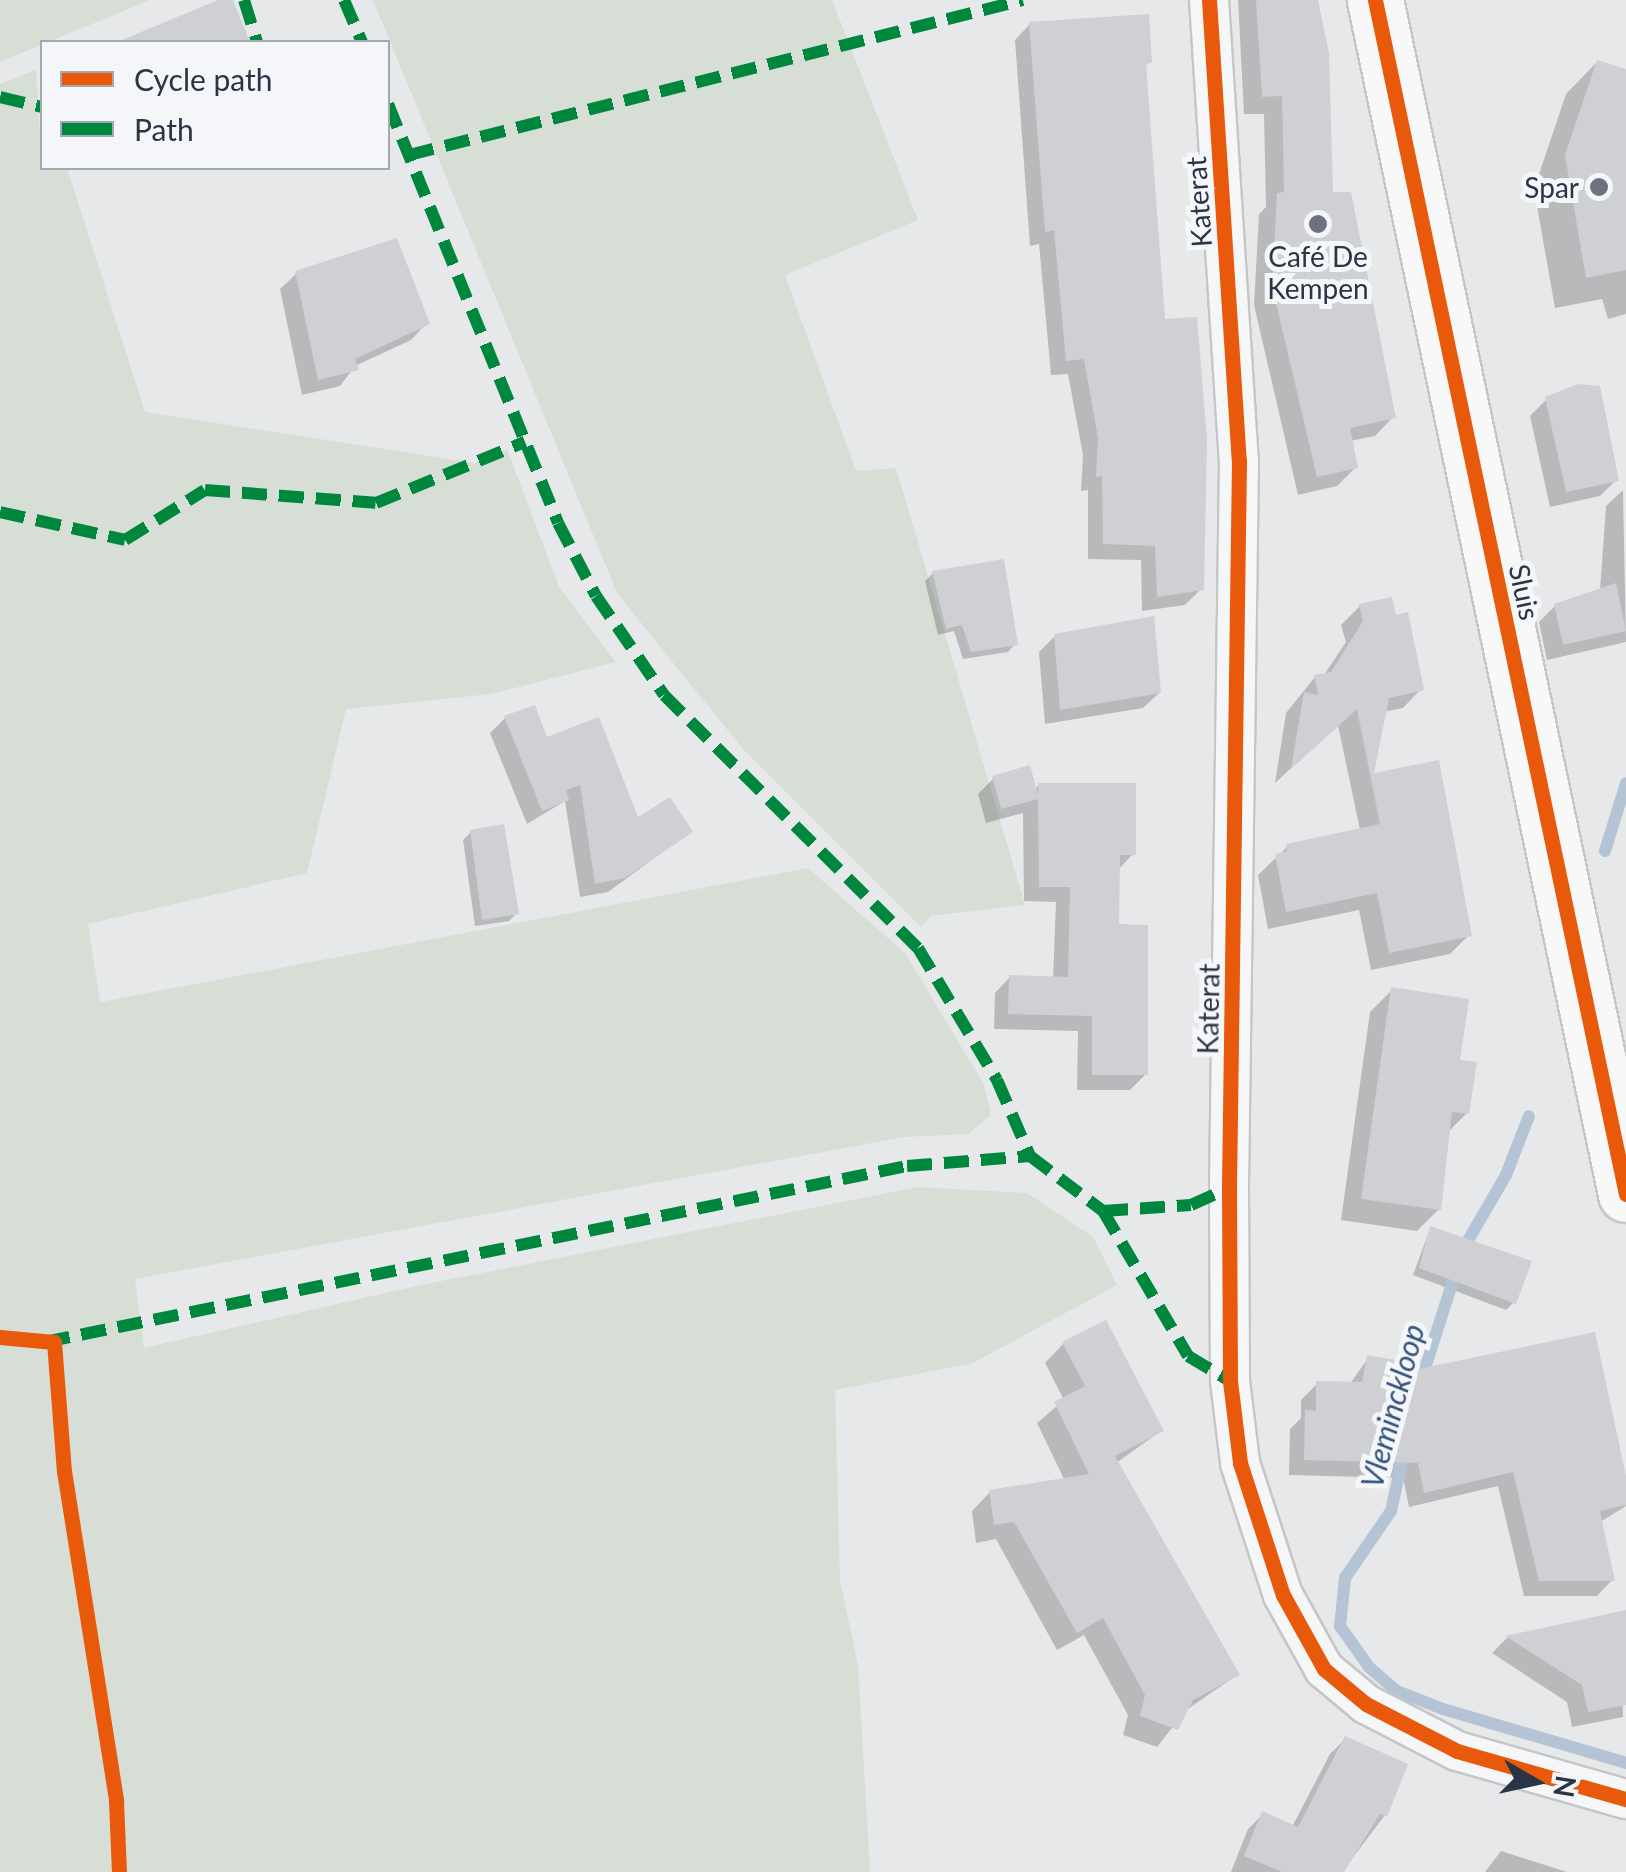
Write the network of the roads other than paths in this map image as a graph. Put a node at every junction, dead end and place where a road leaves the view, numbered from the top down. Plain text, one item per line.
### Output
1 (1209, 0) edge
2 (1375, 0) edge
3 (1626, 1194) edge
4 (1626, 1799) edge

1 - 4 street, Katerat
2 - 3 street, Sluis

